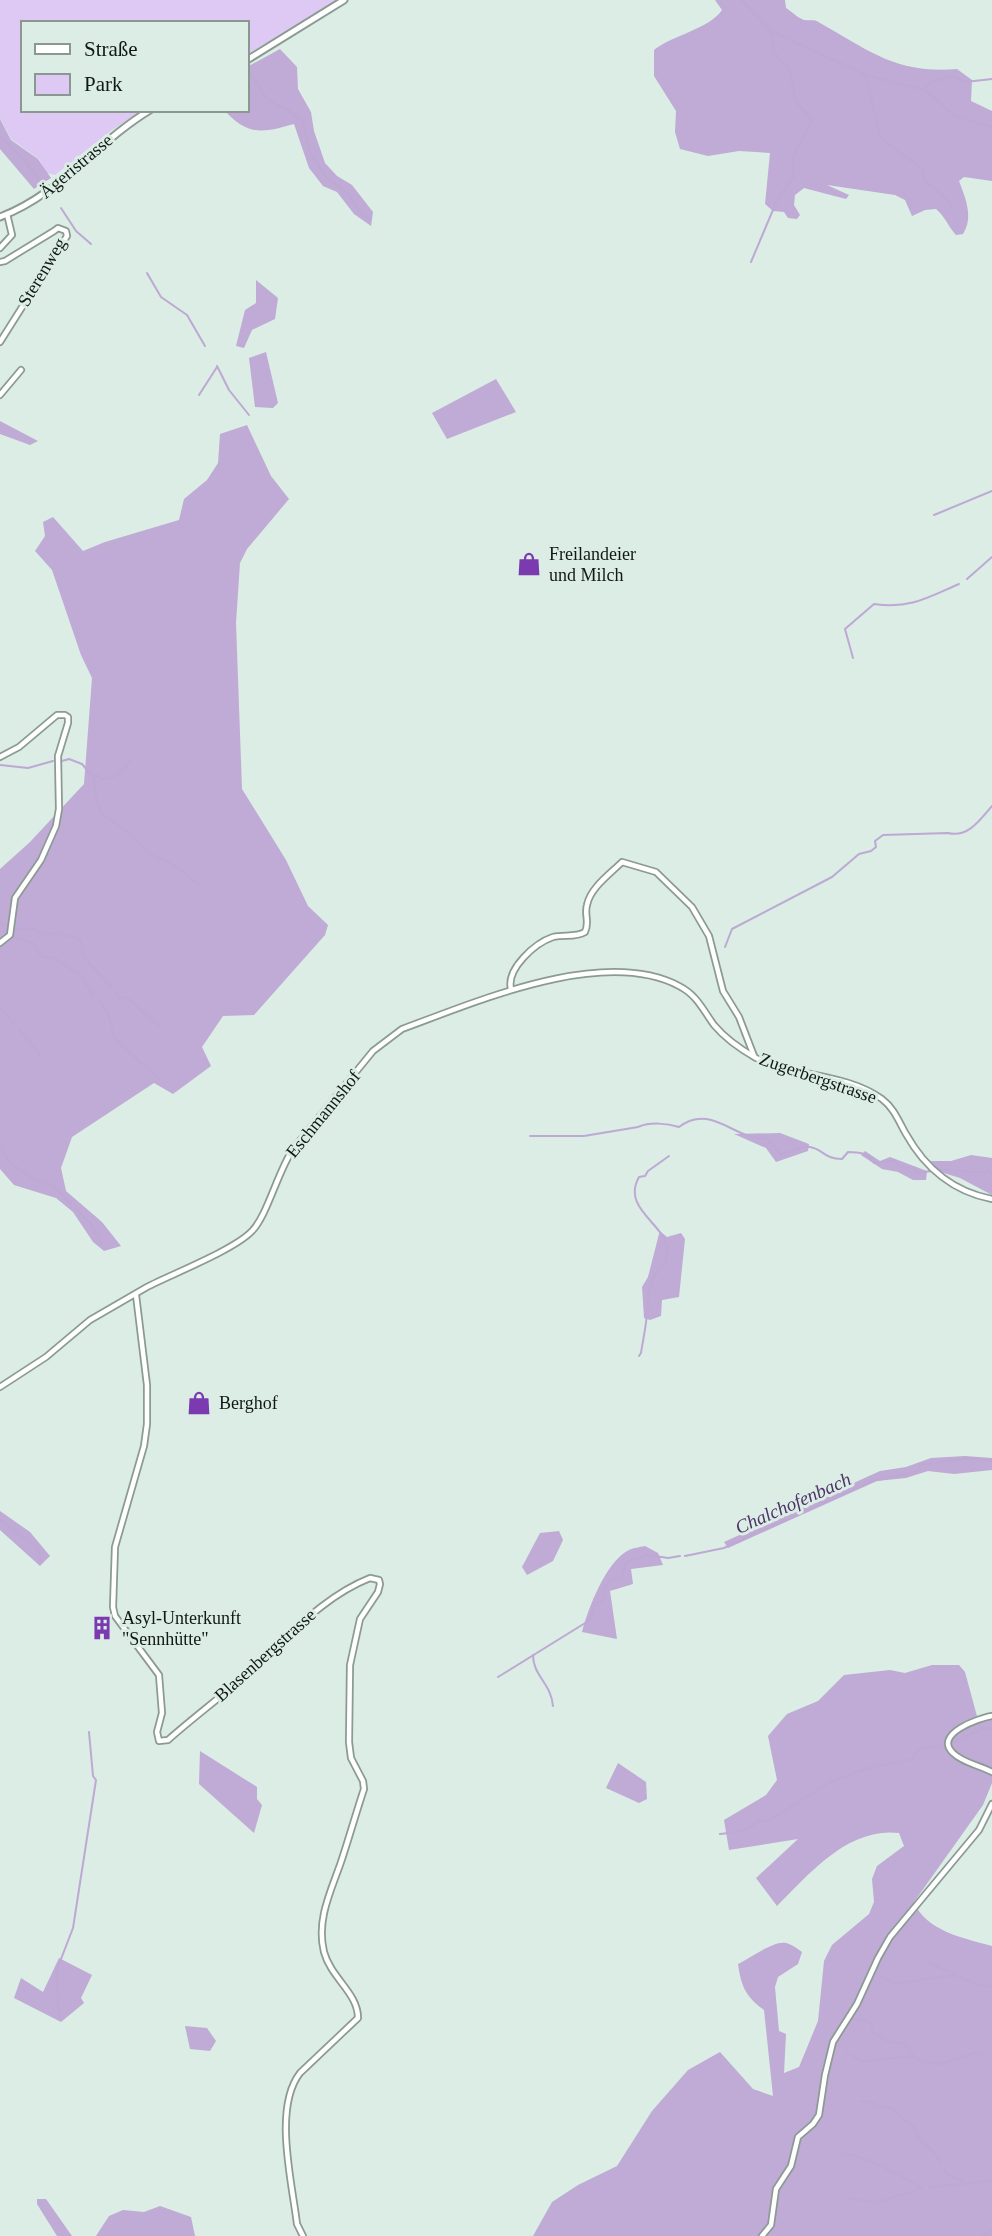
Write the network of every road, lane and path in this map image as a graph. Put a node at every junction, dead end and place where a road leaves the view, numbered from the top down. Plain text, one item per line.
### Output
1 (344, 0) edge
2 (248, 59) edge
3 (147, 112) edge
4 (8, 214) junction
5 (0, 217) edge
6 (0, 248) edge
7 (0, 262) edge
8 (0, 342) edge
9 (21, 370) dead end
10 (0, 395) edge
11 (0, 757) edge
12 (0, 943) edge
13 (511, 989) junction
14 (467, 1005) joint
15 (754, 1057) junction
16 (992, 1199) edge
17 (136, 1295) junction
18 (0, 1387) edge
19 (992, 1716) edge
20 (992, 1772) edge
21 (992, 1804) edge
22 (303, 2236) edge
23 (762, 2236) edge

1 - 2 main road
3 - 4 main road, Ägeristrasse
4 - 5 main road, Ägeristrasse
4 - 6 street
7 - 8 street, Sterenweg
9 - 10 street
11 - 12 street
13 - 14 street, Zugerbergstrasse
13 - 15 street, Zugerbergstrasse
13 - 15 street
14 - 17 street, Eschmannshof
15 - 16 street, Zugerbergstrasse
17 - 18 street
17 - 22 street, Blasenbergstrasse
19 - 20 street
21 - 23 street

